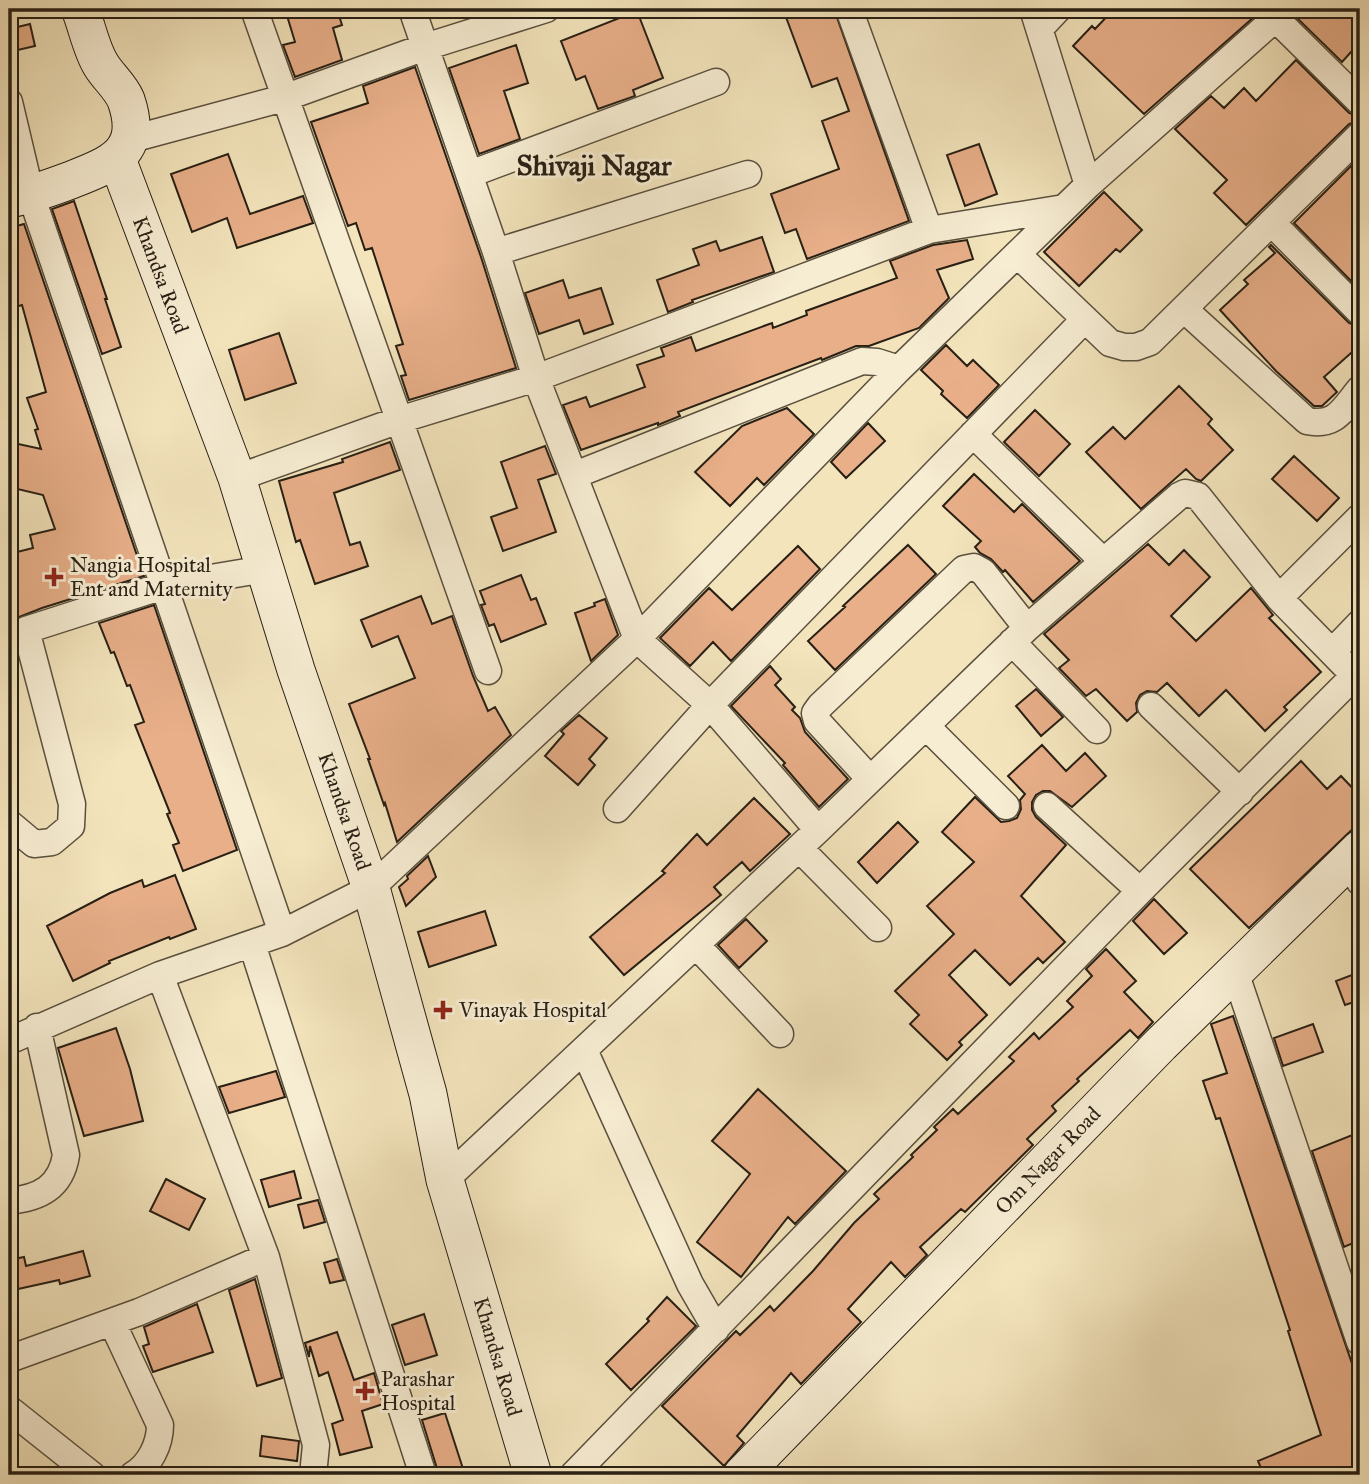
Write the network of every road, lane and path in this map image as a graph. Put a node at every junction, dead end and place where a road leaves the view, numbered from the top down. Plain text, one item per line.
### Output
1 (80, 9) edge
2 (254, 9) edge
3 (412, 9) edge
4 (546, 9) edge
5 (849, 9) edge
6 (1281, 14) edge
7 (1044, 15) edge
8 (425, 47) junction
9 (100, 64) junction
10 (716, 82) dead end
11 (284, 98) junction
12 (9, 102) edge
13 (1360, 103) edge
14 (1360, 135) edge
15 (122, 150) junction
16 (470, 174) junction
17 (748, 174) dead end
18 (1088, 185) junction
19 (19, 187) edge
20 (1064, 208) junction
21 (1272, 223) junction
22 (929, 230) junction
23 (496, 252) junction
24 (1017, 254) junction
25 (1185, 310) junction
26 (1360, 312) edge
27 (1085, 319) junction
28 (899, 369) junction
29 (536, 378) junction
30 (1360, 389) edge
31 (398, 420) junction
32 (973, 434) junction
33 (575, 475) junction
34 (237, 478) junction
35 (1360, 517) edge
36 (1103, 561) junction
37 (265, 569) junction
38 (163, 586) junction
39 (1279, 598) junction
40 (1360, 624) edge
41 (18, 634) edge
42 (1020, 635) junction
43 (637, 639) junction
44 (1332, 652) junction
45 (488, 671) dead end
46 (1357, 678) edge
47 (710, 705) junction
48 (1151, 706) dead end
49 (926, 726) junction
50 (1097, 730) dead end
51 (870, 779) junction
52 (1240, 792) junction
53 (1006, 806) dead end
54 (1047, 806) dead end
55 (617, 809) dead end
56 (9, 823) edge
57 (809, 839) junction
58 (1358, 863) edge
59 (371, 888) junction
60 (1140, 891) junction
61 (878, 929) dead end
62 (282, 933) junction
63 (252, 944) junction
64 (696, 945) junction
65 (1235, 972) junction
66 (160, 975) junction
67 (37, 1027) junction
68 (780, 1034) dead end
69 (9, 1041) edge
70 (584, 1050) junction
71 (445, 1180) junction
72 (9, 1201) edge
73 (266, 1257) junction
74 (112, 1322) junction
75 (716, 1329) junction
76 (1360, 1342) edge
77 (9, 1359) edge
78 (9, 1409) edge
79 (92, 1475) edge
80 (133, 1475) edge
81 (313, 1475) edge
82 (424, 1475) edge
83 (533, 1475) edge
84 (573, 1475) edge
85 (742, 1475) edge

1 - 9 street
2 - 11 street
3 - 8 street
4 - 8 street
5 - 22 street
6 - 13 street
6 - 18 street
7 - 18 street
8 - 11 street
8 - 16 street
9 - 15 street, Khandsa Road
9 - 19 street
10 - 16 street
11 - 15 street
11 - 31 street
12 - 19 street
14 - 21 street
15 - 19 street
15 - 34 street, Khandsa Road
16 - 23 street
17 - 23 street
18 - 20 street
19 - 38 street
20 - 22 street
20 - 24 street
21 - 25 street
21 - 26 street
22 - 29 street
23 - 29 street
24 - 27 street
24 - 28 street
25 - 27 street
25 - 30 street
27 - 32 street
28 - 33 street
28 - 43 street
29 - 31 street
29 - 33 street
31 - 34 street
31 - 45 street
32 - 36 street
32 - 47 street
33 - 43 street
34 - 37 street, Khandsa Road
35 - 39 street
36 - 39 street
36 - 42 street
37 - 38 street
37 - 59 street, Khandsa Road
38 - 41 street
38 - 62 street
39 - 44 street
40 - 44 street
41 - 56 street
42 - 49 street
42 - 50 street
42 - 51 street
43 - 47 street
43 - 59 street
44 - 46 street
46 - 52 street
47 - 55 street
47 - 57 street
48 - 52 street
49 - 51 street
49 - 53 street
51 - 57 street
52 - 60 street
54 - 60 street
57 - 61 street
57 - 64 street
58 - 65 street, Om Nagar Road
59 - 62 street
59 - 71 street, Khandsa Road
60 - 75 street
62 - 63 street
63 - 66 street
63 - 82 street
64 - 68 street
64 - 70 street
65 - 76 street
65 - 85 street, Om Nagar Road
66 - 67 street
66 - 73 street
67 - 69 street
67 - 72 street
70 - 71 street
70 - 75 street
71 - 83 street, Khandsa Road
73 - 74 street
73 - 81 street
74 - 77 street
74 - 80 street
75 - 84 street
78 - 79 street

